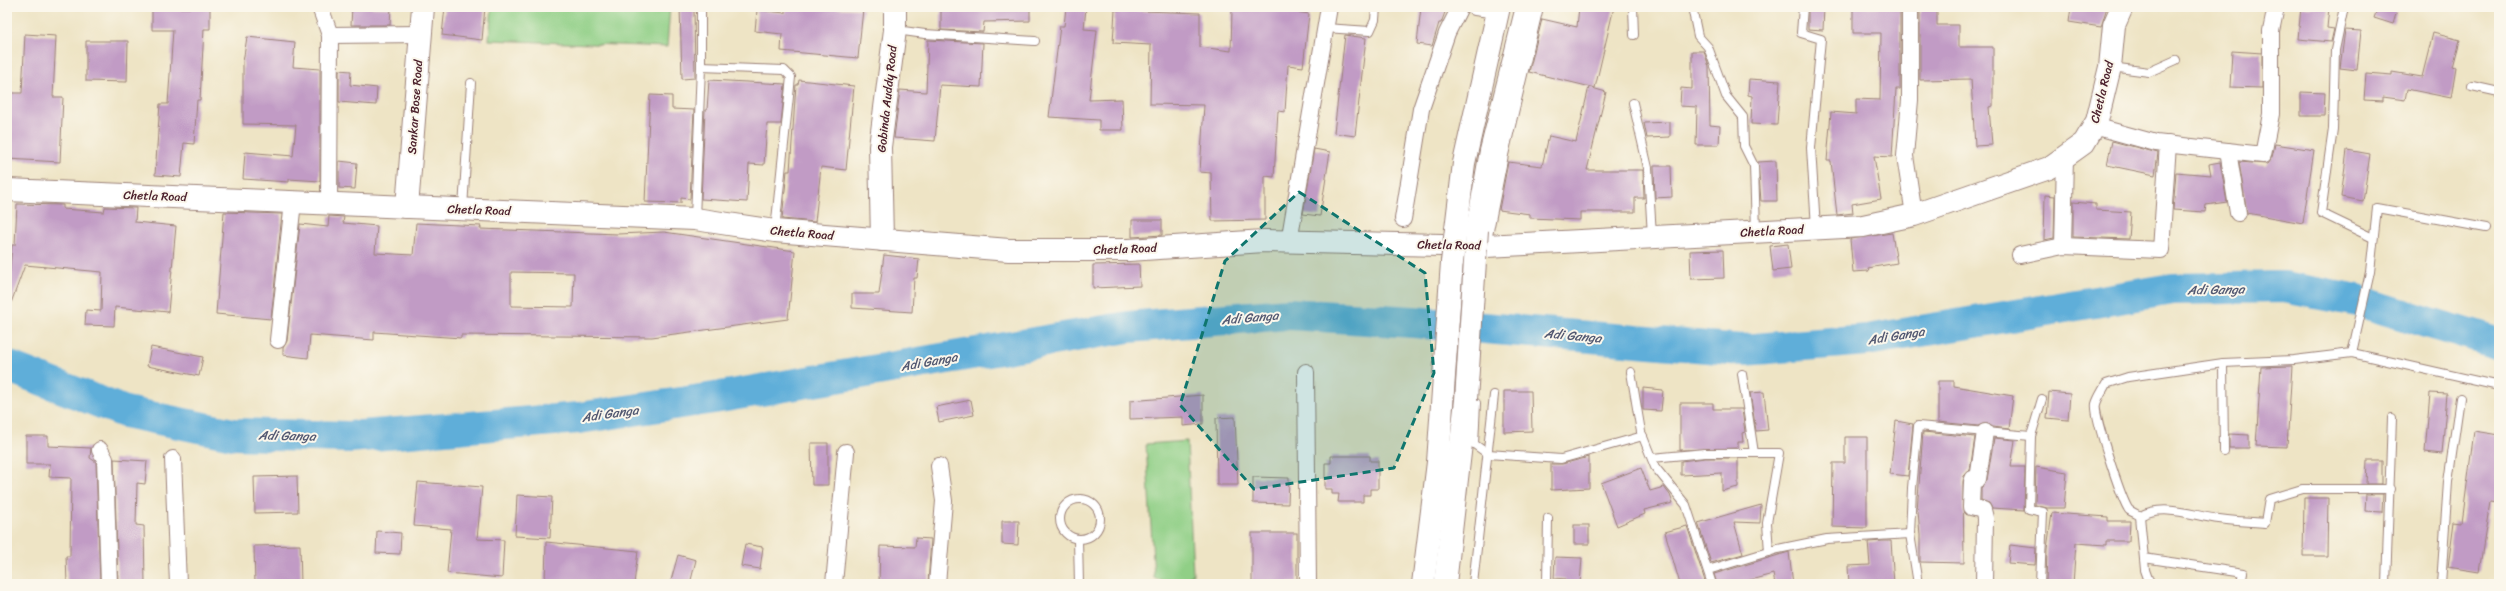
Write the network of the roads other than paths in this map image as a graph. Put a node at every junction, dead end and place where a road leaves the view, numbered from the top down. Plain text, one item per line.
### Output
1 (320, 7) edge
2 (423, 7) edge
3 (701, 7) edge
4 (895, 7) edge
5 (1329, 7) edge
6 (1336, 7) edge
7 (1376, 7) edge
8 (1460, 7) edge
9 (1475, 7) edge
10 (1527, 7) edge
11 (1539, 7) edge
12 (1634, 7) edge
13 (1692, 7) edge
14 (1803, 7) edge
15 (1910, 7) edge
16 (2122, 7) edge
17 (2276, 7) edge
18 (2344, 7) edge
19 (1498, 9) edge
20 (1329, 28) junction
21 (895, 30) junction
22 (420, 34) junction
23 (330, 35) junction
24 (1634, 35) dead end
25 (1035, 41) dead end
26 (2176, 60) dead end
27 (701, 67) junction
28 (2110, 67) junction
29 (471, 83) dead end
30 (2472, 86) dead end
31 (2499, 92) edge
32 (1633, 103) dead end
33 (2094, 126) junction
34 (2168, 144) junction
35 (2228, 151) junction
36 (2065, 157) junction
37 (7, 190) edge
38 (293, 202) junction
39 (329, 204) junction
40 (407, 208) junction
41 (463, 210) junction
42 (2238, 213) dead end
43 (1914, 215) junction
44 (1403, 218) dead end
45 (695, 219) junction
46 (2486, 228) dead end
47 (1816, 229) junction
48 (775, 231) junction
49 (1756, 232) junction
50 (1652, 236) junction
51 (2373, 238) junction
52 (1476, 239) junction
53 (882, 240) junction
54 (1289, 242) junction
55 (2063, 246) junction
56 (2020, 255) dead end
57 (278, 340) dead end
58 (2352, 353) junction
59 (2223, 363) junction
60 (1306, 372) dead end
61 (1631, 372) dead end
62 (1742, 374) dead end
63 (2499, 386) edge
64 (1494, 395) dead end
65 (2042, 398) dead end
66 (2460, 398) dead end
67 (1471, 399) junction
68 (2392, 418) dead end
69 (1985, 432) junction
70 (1643, 436) junction
71 (2032, 436) junction
72 (100, 450) dead end
73 (846, 452) dead end
74 (2224, 452) dead end
75 (1754, 453) junction
76 (1488, 454) junction
77 (173, 458) dead end
78 (1652, 458) junction
79 (939, 466) dead end
80 (2390, 489) junction
81 (2140, 516) junction
82 (1548, 518) dead end
83 (1910, 534) junction
84 (1078, 539) junction
85 (1769, 552) junction
86 (2144, 558) junction
87 (1708, 570) junction
88 (109, 584) edge
89 (178, 584) edge
90 (834, 584) edge
91 (937, 584) edge
92 (1079, 584) edge
93 (1308, 584) edge
94 (1423, 584) edge
95 (1445, 584) edge
96 (1473, 584) edge
97 (1547, 584) edge
98 (1712, 584) edge
99 (1918, 584) edge
100 (1984, 584) edge
101 (2040, 584) edge
102 (2150, 584) edge
103 (2241, 584) edge
104 (2386, 584) edge
105 (2440, 584) edge

1 - 23 street
2 - 22 main road, Sankar Bose Road
3 - 27 lane
4 - 21 main road, Gobinda Auddy Road
5 - 20 street
6 - 20 lane
7 - 20 lane
8 - 44 street
9 - 19 street
10 - 52 main road
11 - 52 lane
12 - 24 lane
13 - 49 lane
14 - 47 lane
15 - 43 street
16 - 28 main road, Chetla Road
17 - 35 street
18 - 51 lane
19 - 52 main road
20 - 54 street
21 - 25 lane
21 - 53 main road, Gobinda Auddy Road
22 - 23 street
22 - 40 main road, Sankar Bose Road
23 - 39 street
26 - 28 lane
27 - 45 lane
27 - 48 lane
28 - 33 main road, Chetla Road
29 - 41 lane
30 - 31 lane
32 - 50 lane
33 - 34 street
33 - 36 main road, Chetla Road
34 - 35 street
34 - 55 street
35 - 42 street
36 - 43 main road, Chetla Road
36 - 55 street
37 - 38 main road, Chetla Road
38 - 39 main road, Chetla Road
38 - 57 street
39 - 40 main road, Chetla Road
40 - 41 main road, Chetla Road
41 - 45 main road, Chetla Road
43 - 47 main road, Chetla Road
45 - 48 main road, Chetla Road
46 - 51 lane
47 - 49 main road, Chetla Road
48 - 53 main road, Chetla Road
49 - 50 main road, Chetla Road
50 - 52 main road, Chetla Road
51 - 58 lane
52 - 54 main road, Chetla Road
52 - 67 main road, bridge
52 - 94 main road, bridge
53 - 54 main road, Chetla Road
55 - 56 street
58 - 59 lane
58 - 63 lane
59 - 74 lane
59 - 81 lane
60 - 93 street
61 - 70 lane
62 - 75 lane
64 - 76 lane
65 - 71 lane
66 - 105 lane
67 - 76 lane
67 - 95 main road
68 - 80 lane
69 - 71 lane
69 - 83 lane
69 - 100 street
70 - 76 lane
70 - 78 lane
71 - 101 lane
72 - 88 street
73 - 90 street
75 - 78 lane
75 - 85 lane
76 - 96 lane
77 - 89 street
78 - 87 lane
79 - 91 street
80 - 81 lane
80 - 104 lane
81 - 86 lane
82 - 97 lane
83 - 85 lane
83 - 99 lane
84 - 84 lane
84 - 92 lane
85 - 87 lane
86 - 102 lane
86 - 103 lane
87 - 98 lane

